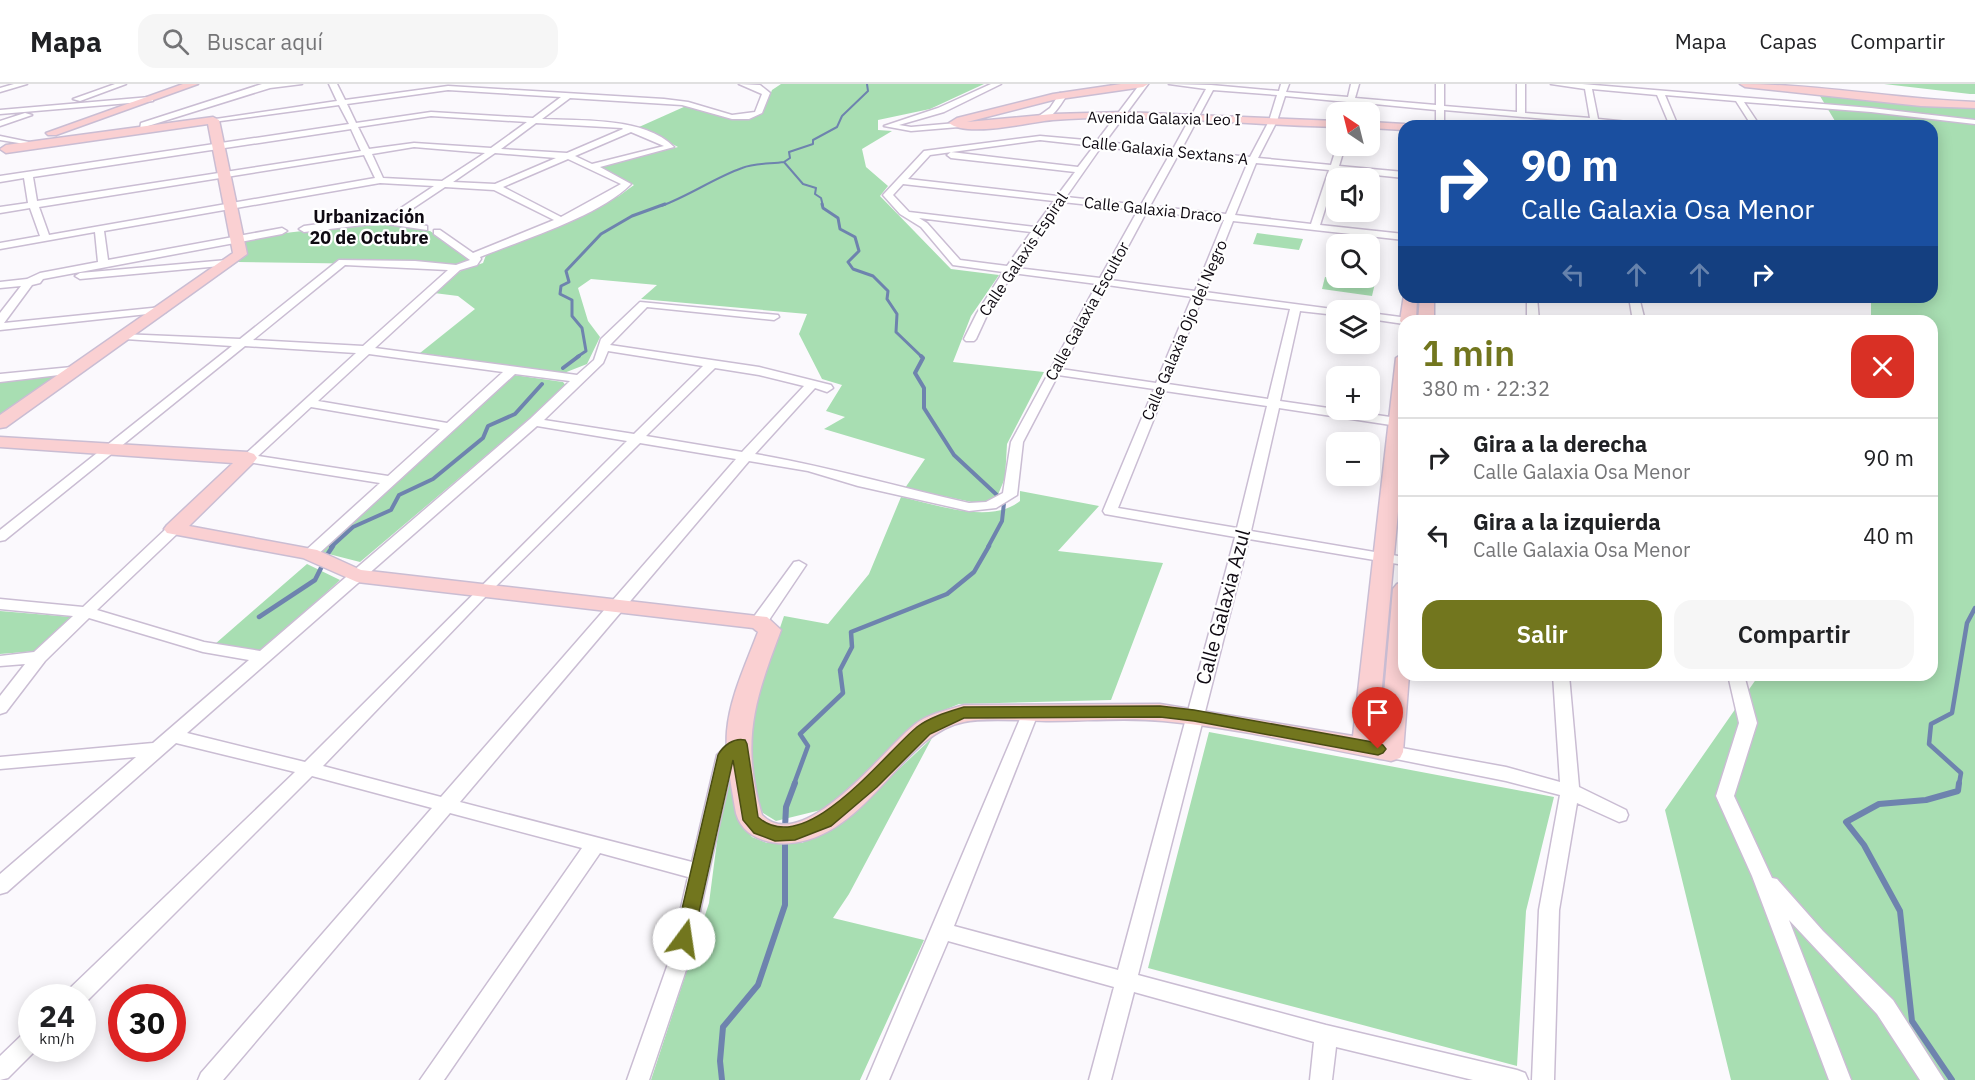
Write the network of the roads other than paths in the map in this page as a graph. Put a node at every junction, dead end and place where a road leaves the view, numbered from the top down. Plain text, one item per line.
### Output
1 (23, 84) edge
2 (122, 84) edge
3 (193, 84) edge
4 (253, 84) edge
5 (298, 84) edge
6 (333, 84) edge
7 (743, 84) edge
8 (997, 84) edge
9 (1144, 84) edge
10 (1173, 84) edge
11 (1354, 84) edge
12 (1440, 84) edge
13 (1521, 84) edge
14 (1555, 84) edge
15 (1745, 84) edge
16 (271, 85) edge
17 (1211, 87) junction
18 (1588, 87) junction
19 (448, 88) junction
20 (1283, 88) edge
21 (0, 90) edge
22 (1927, 92) dead end
23 (1660, 93) junction
24 (569, 95) junction
25 (1063, 95) junction
26 (443, 97) dead end
27 (1975, 98) edge
28 (150, 99) junction
29 (1350, 99) junction
30 (1738, 99) junction
31 (10, 102) dead end
32 (342, 102) junction
33 (1350, 102) edge
34 (437, 105) dead end
35 (1975, 105) edge
36 (53, 107) junction
37 (1438, 107) junction
38 (0, 112) edge
39 (1120, 113) junction
40 (432, 114) junction
41 (1521, 114) junction
42 (1196, 117) junction
43 (1042, 118) junction
44 (213, 120) junction
45 (1439, 120) edge
46 (1570, 120) edge
47 (1594, 120) edge
48 (1671, 120) edge
49 (1752, 120) edge
50 (534, 121) junction
51 (1272, 121) junction
52 (1975, 122) edge
53 (0, 124) edge
54 (1326, 124) edge
55 (355, 125) junction
56 (956, 125) junction
57 (1380, 125) edge
58 (1398, 126) edge
59 (632, 128) junction
60 (144, 129) junction
61 (1100, 144) junction
62 (2, 146) edge
63 (218, 146) junction
64 (494, 150) junction
65 (366, 152) junction
66 (1177, 152) junction
67 (927, 153) junction
68 (568, 156) junction
69 (1338, 156) edge
70 (1253, 160) junction
71 (591, 167) junction
72 (1335, 168) joint
73 (1081, 170) junction
74 (1380, 173) edge
75 (28, 174) junction
76 (224, 174) junction
77 (1398, 174) edge
78 (0, 179) edge
79 (380, 180) junction
80 (902, 181) junction
81 (446, 183) junction
82 (496, 187) junction
83 (1326, 195) edge
84 (1059, 199) junction
85 (33, 204) junction
86 (231, 205) junction
87 (1144, 208) junction
88 (0, 210) edge
89 (906, 214) junction
90 (1230, 218) junction
91 (560, 220) junction
92 (388, 221) junction
93 (99, 227) junction
94 (1315, 227) junction
95 (304, 228) dead end
96 (424, 228) dead end
97 (1038, 230) junction
98 (282, 231) dead end
99 (437, 232) dead end
100 (1398, 236) edge
101 (45, 237) junction
102 (237, 240) junction
103 (0, 246) edge
104 (474, 256) junction
105 (103, 263) junction
106 (227, 263) junction
107 (456, 268) junction
108 (1010, 270) junction
109 (29, 282) junction
110 (1103, 283) junction
111 (0, 285) edge
112 (1198, 294) junction
113 (1296, 306) junction
114 (162, 310) junction
115 (1326, 310) edge
116 (774, 317) dead end
117 (1380, 317) edge
118 (1398, 320) edge
119 (0, 321) edge
120 (0, 327) edge
121 (125, 336) junction
122 (970, 339) dead end
123 (244, 342) junction
124 (603, 347) junction
125 (366, 350) junction
126 (712, 364) junction
127 (512, 370) junction
128 (72, 371) junction
129 (1054, 371) junction
130 (0, 378) edge
131 (579, 379) junction
132 (813, 383) junction
133 (1160, 387) junction
134 (827, 388) dead end
135 (310, 403) junction
136 (1273, 404) junction
137 (534, 422) junction
138 (0, 423) edge
139 (1398, 423) edge
140 (449, 427) junction
141 (636, 438) junction
142 (0, 442) edge
143 (111, 449) junction
144 (746, 456) junction
145 (248, 458) junction
146 (388, 480) junction
147 (1398, 481) edge
148 (174, 529) junction
149 (1243, 535) junction
150 (0, 537) edge
151 (310, 554) junction
152 (1394, 559) edge
153 (799, 565) dead end
154 (357, 576) junction
155 (484, 590) junction
156 (0, 604) edge
157 (619, 604) junction
158 (86, 612) junction
159 (759, 622) junction
160 (39, 657) junction
161 (263, 657) junction
162 (0, 661) edge
163 (1398, 664) edge
164 (1561, 681) edge
165 (1738, 681) edge
166 (0, 708) edge
167 (1031, 711) junction
168 (1194, 716) junction
169 (172, 736) junction
170 (739, 744) junction
171 (1364, 746) junction
172 (157, 750) junction
173 (1391, 752) junction
174 (0, 763) edge
175 (309, 770) junction
176 (1570, 791) junction
177 (446, 805) junction
178 (1619, 815) dead end
179 (596, 844) junction
180 (700, 872) junction
181 (1762, 876) junction
182 (0, 886) edge
183 (942, 932) junction
184 (1126, 981) junction
185 (89, 984) edge
186 (1326, 1035) junction
187 (18, 1054) edge
188 (0, 1071) edge
189 (209, 1080) edge
190 (431, 1080) edge
191 (638, 1080) edge
192 (878, 1080) edge
193 (1100, 1080) edge
194 (1321, 1080) edge
195 (1517, 1080) edge
196 (1543, 1080) edge
197 (1840, 1080) edge
198 (1933, 1080) edge

1 - 21 street
2 - 36 street
3 - 28 street
4 - 16 street
5 - 16 street
6 - 32 street
7 - 24 street
8 - 56 street
9 - 25 street
9 - 39 street, Calle Galaxis Espiral
10 - 17 street
11 - 29 street
12 - 37 street
13 - 41 street
14 - 18 street
15 - 35 street
16 - 60 street
17 - 20 street
17 - 42 street, Calle Galaxia Escultor
18 - 23 street
18 - 47 street
19 - 24 street
19 - 26 street
19 - 32 street
20 - 29 street
20 - 51 street, Calle Galaxia Ojo del Negro
22 - 27 street
23 - 30 street
23 - 48 street
24 - 50 street
25 - 43 street
25 - 56 street
28 - 36 street
28 - 62 street
29 - 33 street
29 - 37 street
30 - 49 street
30 - 52 street
31 - 36 street
32 - 44 street
32 - 55 street
34 - 40 street
36 - 38 street
36 - 53 street
37 - 41 street
37 - 45 street
39 - 42 street, Avenida Galaxia Leo I
39 - 43 street, Avenida Galaxia Leo I
39 - 61 street, Calle Galaxis Espiral
40 - 50 street
40 - 55 street
41 - 46 street
42 - 51 street, Avenida Galaxia Leo I
42 - 66 street, Calle Galaxia Escultor
43 - 56 street, Avenida Galaxia Leo I
44 - 60 street
44 - 63 street
50 - 59 street
50 - 64 street
51 - 54 street, Avenida Galaxia Leo I
51 - 70 street, Calle Galaxia Ojo del Negro
55 - 63 street
55 - 65 street
57 - 58 street
59 - 68 street
59 - 71 street
60 - 62 street
61 - 66 street, Calle Galaxia Sextans A
61 - 67 street, Calle Galaxia Sextans A
61 - 73 street, Calle Galaxis Espiral
63 - 75 street
63 - 76 street
64 - 65 street
64 - 68 street
64 - 81 street
65 - 76 street
65 - 79 street
66 - 70 street, Calle Galaxia Sextans A
66 - 87 street, Calle Galaxia Escultor
67 - 73 street
67 - 80 street
68 - 71 street
68 - 82 street
69 - 72 street
70 - 72 street, Calle Galaxia Sextans A
70 - 90 street, Calle Galaxia Ojo del Negro
71 - 91 street
73 - 84 street, Calle Galaxis Espiral
74 - 77 street, Calle Galaxia Sextans A
75 - 78 street
75 - 85 street
76 - 85 street
76 - 86 street
79 - 81 street
79 - 86 street
80 - 84 street, Calle Galaxia Draco
80 - 89 street
81 - 82 street
81 - 92 street
82 - 91 street
83 - 94 street
84 - 87 street, Calle Galaxia Draco
84 - 97 street, Calle Galaxis Espiral
85 - 88 street
85 - 101 street
86 - 93 street
86 - 102 street
87 - 90 street, Calle Galaxia Draco
87 - 110 street, Calle Galaxia Escultor
89 - 97 street
89 - 108 street
90 - 94 street, Calle Galaxia Draco
90 - 112 street, Calle Galaxia Ojo del Negro
91 - 104 street
92 - 95 street
92 - 96 street
93 - 101 street
93 - 105 street
94 - 100 street, Calle Galaxia Draco
97 - 108 street, Calle Galaxis Espiral
98 - 102 street
99 - 104 street
101 - 103 street
102 - 105 street
102 - 106 street
104 - 107 street
105 - 109 street
106 - 109 street
106 - 114 street
107 - 123 street
107 - 125 street
108 - 110 street
108 - 122 street, Calle Galaxis Espiral
109 - 111 street
109 - 119 street
110 - 112 street
110 - 129 street, Calle Galaxia Escultor
112 - 113 street
112 - 133 street, Calle Galaxia Ojo del Negro
113 - 115 street
113 - 136 street, Calle Galaxia Azul
114 - 120 street
114 - 121 street
116 - 124 street
117 - 118 street
121 - 123 street
121 - 128 street
123 - 125 street
123 - 143 street
124 - 126 street
124 - 131 street
125 - 127 street
125 - 135 street
126 - 132 street
126 - 141 street
127 - 131 street
127 - 140 street
128 - 130 street
128 - 138 street
129 - 133 street
129 - 144 street, Calle Galaxia Escultor
131 - 137 street
132 - 134 street
132 - 144 street
133 - 136 street
133 - 149 street, Calle Galaxia Ojo del Negro
135 - 140 street
135 - 145 street
136 - 139 street
136 - 149 street, Calle Galaxia Azul
137 - 141 street
137 - 154 street
140 - 146 street
141 - 144 street
141 - 155 street
142 - 143 street
143 - 145 street
143 - 150 street
144 - 157 street
145 - 146 street
145 - 148 street
146 - 151 street
147 - 152 street
148 - 151 street
148 - 158 street
149 - 152 street
149 - 168 street, Calle Galaxia Azul
151 - 154 street
152 - 171 street
153 - 159 street
154 - 155 street
154 - 161 street
155 - 157 street
155 - 175 street
156 - 158 street
157 - 159 street
157 - 177 street
158 - 160 street
158 - 161 street
159 - 170 street
160 - 162 street
160 - 166 street
161 - 169 street
163 - 173 street
164 - 176 street
165 - 181 street
167 - 168 street
167 - 170 street
167 - 183 street
168 - 171 street
168 - 184 street, Calle Galaxia Azul
169 - 172 street
169 - 175 street
170 - 180 street
171 - 173 street
172 - 174 street
172 - 182 street
173 - 176 street
175 - 177 street
175 - 185 street
176 - 178 street
176 - 196 street
177 - 179 street
177 - 189 street
179 - 180 street
179 - 190 street
180 - 191 street
181 - 197 street
181 - 198 street
183 - 184 street
183 - 192 street
184 - 186 street
184 - 193 street, Calle Galaxia Azul
186 - 194 street
186 - 195 street
187 - 188 street

